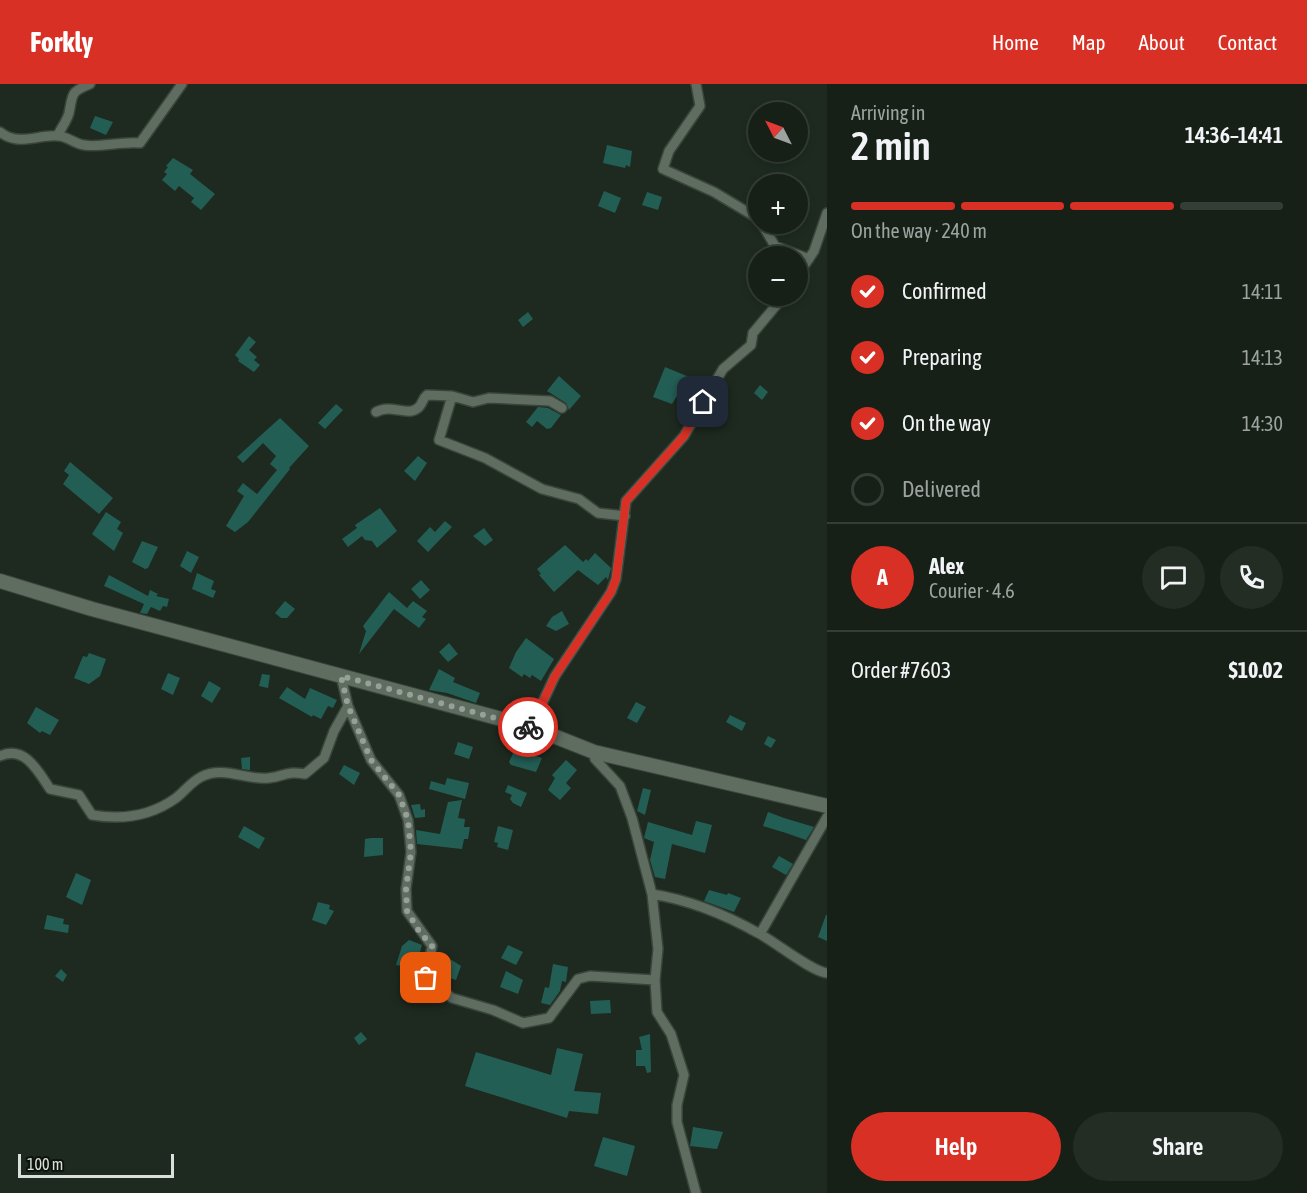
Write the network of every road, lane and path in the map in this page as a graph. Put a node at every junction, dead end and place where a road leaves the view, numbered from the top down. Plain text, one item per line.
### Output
1 (90, 84) edge
2 (182, 84) edge
3 (696, 84) edge
4 (0, 132) edge
5 (58, 135) junction
6 (748, 213) edge
7 (827, 213) edge
8 (768, 234) edge
9 (809, 258) joint
10 (776, 306) edge
11 (452, 396) junction
12 (562, 408) dead end
13 (376, 412) dead end
14 (625, 516) junction
15 (0, 581) edge
16 (341, 676) junction
17 (348, 706) junction
18 (531, 727) junction
19 (594, 752) junction
20 (0, 756) edge
21 (827, 807) edge
22 (827, 817) edge
23 (652, 894) junction
24 (760, 934) junction
25 (827, 973) edge
26 (655, 980) junction
27 (696, 1193) edge

1 - 5 street
2 - 5 street
3 - 6 street
4 - 5 street
7 - 9 street
8 - 9 street
10 - 14 street
11 - 12 street
11 - 13 street
11 - 14 street
14 - 18 street
15 - 16 street
16 - 17 street
16 - 18 street
17 - 20 street
17 - 26 street
18 - 19 street
19 - 21 street
19 - 23 street
22 - 24 street
23 - 24 street
23 - 26 street
24 - 25 street
26 - 27 street

